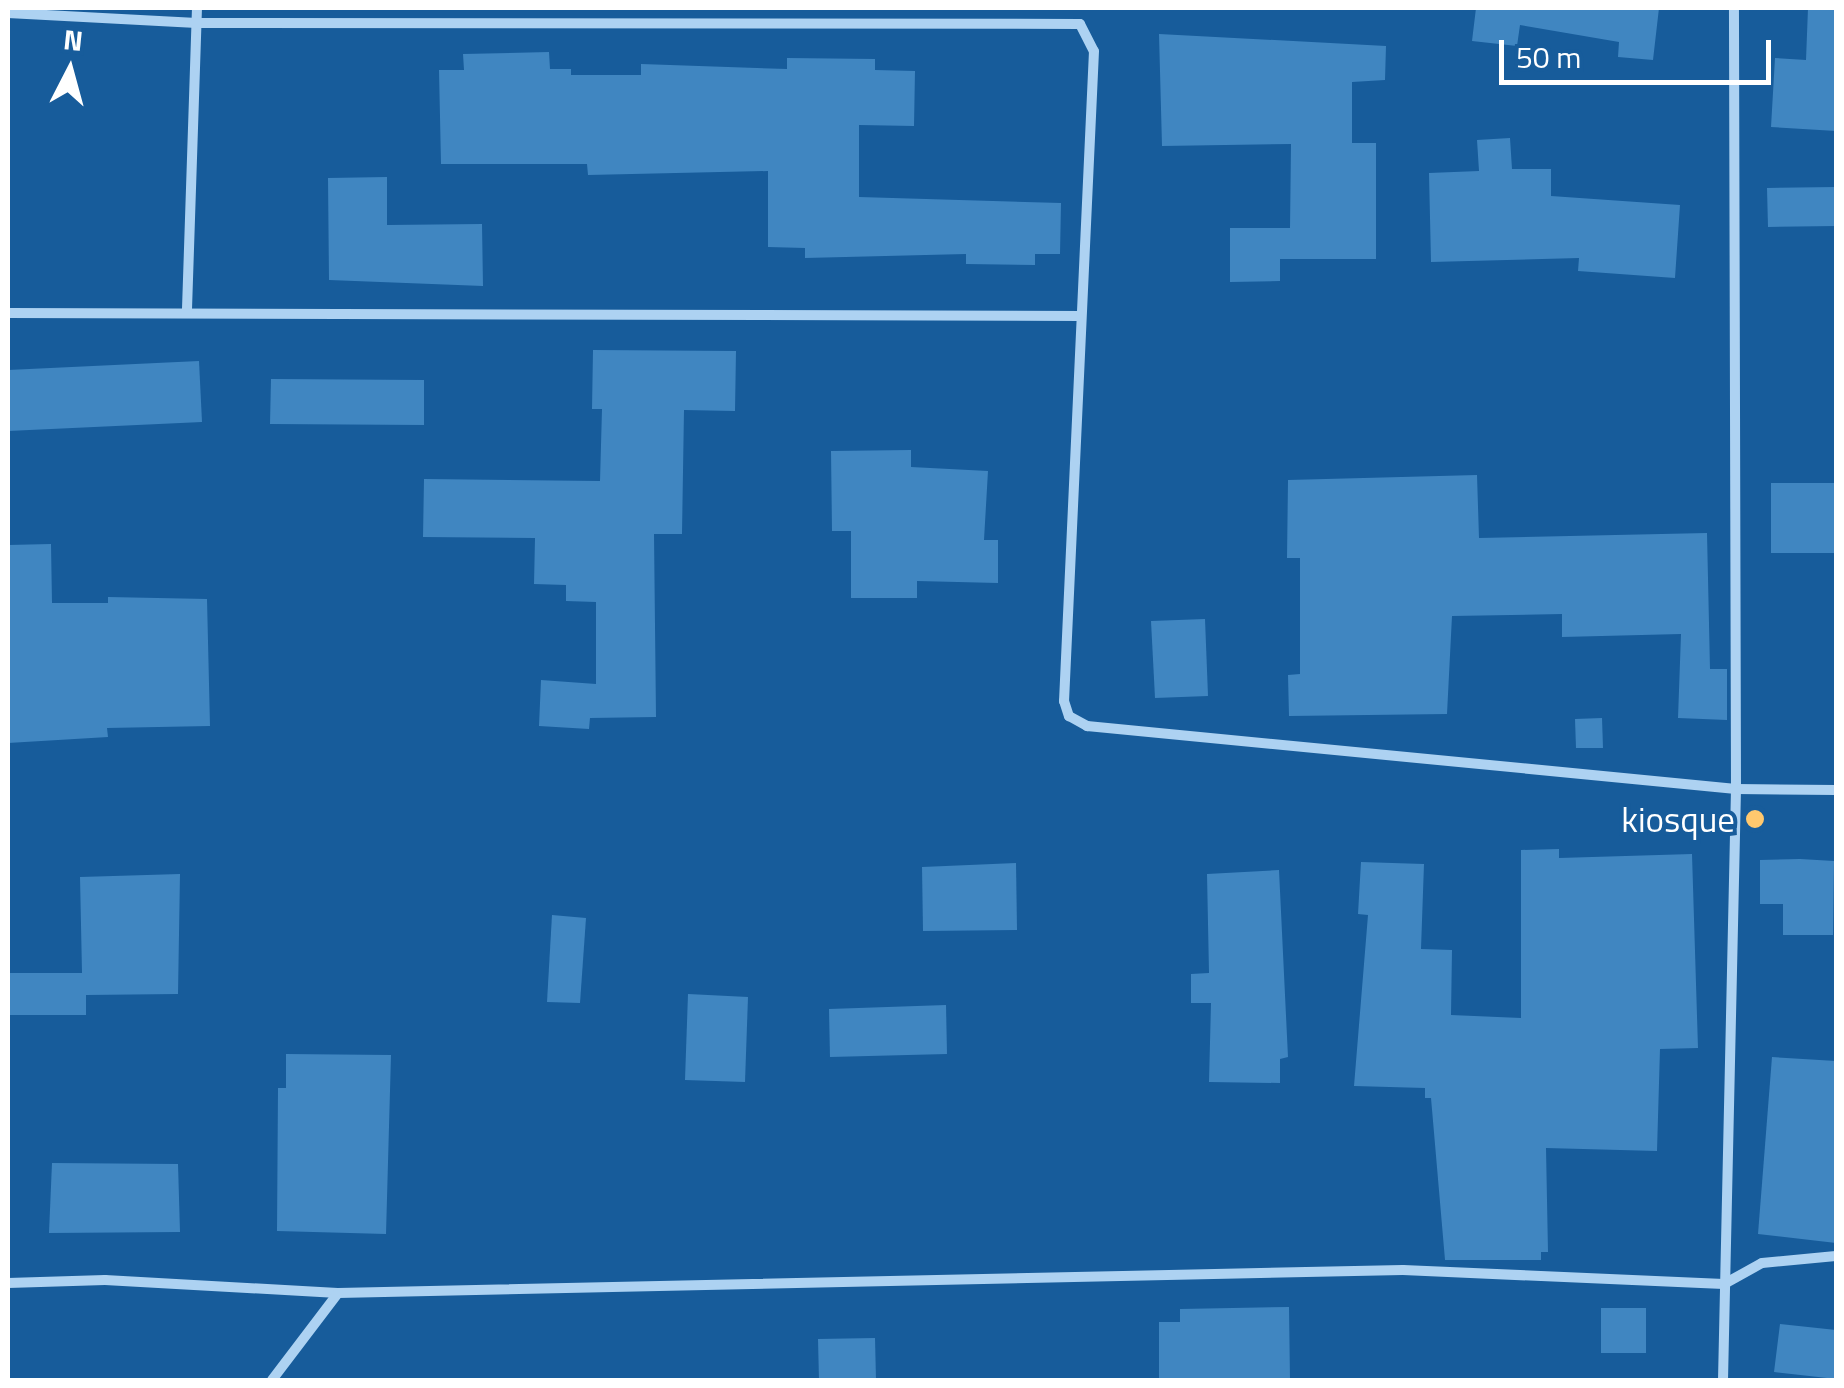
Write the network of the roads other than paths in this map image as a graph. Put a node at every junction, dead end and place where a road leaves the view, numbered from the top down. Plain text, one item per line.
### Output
1 (197, 8) edge
2 (1734, 8) edge
3 (8, 13) edge
4 (197, 22) junction
5 (187, 309) junction
6 (8, 313) edge
7 (1081, 316) junction
8 (1736, 789) junction
9 (1836, 790) edge
10 (1836, 1256) edge
11 (8, 1283) edge
12 (1724, 1284) junction
13 (338, 1294) junction
14 (272, 1380) edge
15 (1724, 1380) edge

1 - 4 street
2 - 8 street
3 - 4 street
4 - 5 street
4 - 7 street
5 - 6 street
5 - 7 street
7 - 8 street
8 - 9 street
8 - 12 street
10 - 12 street
11 - 13 street
12 - 13 street
12 - 15 street
13 - 14 street

